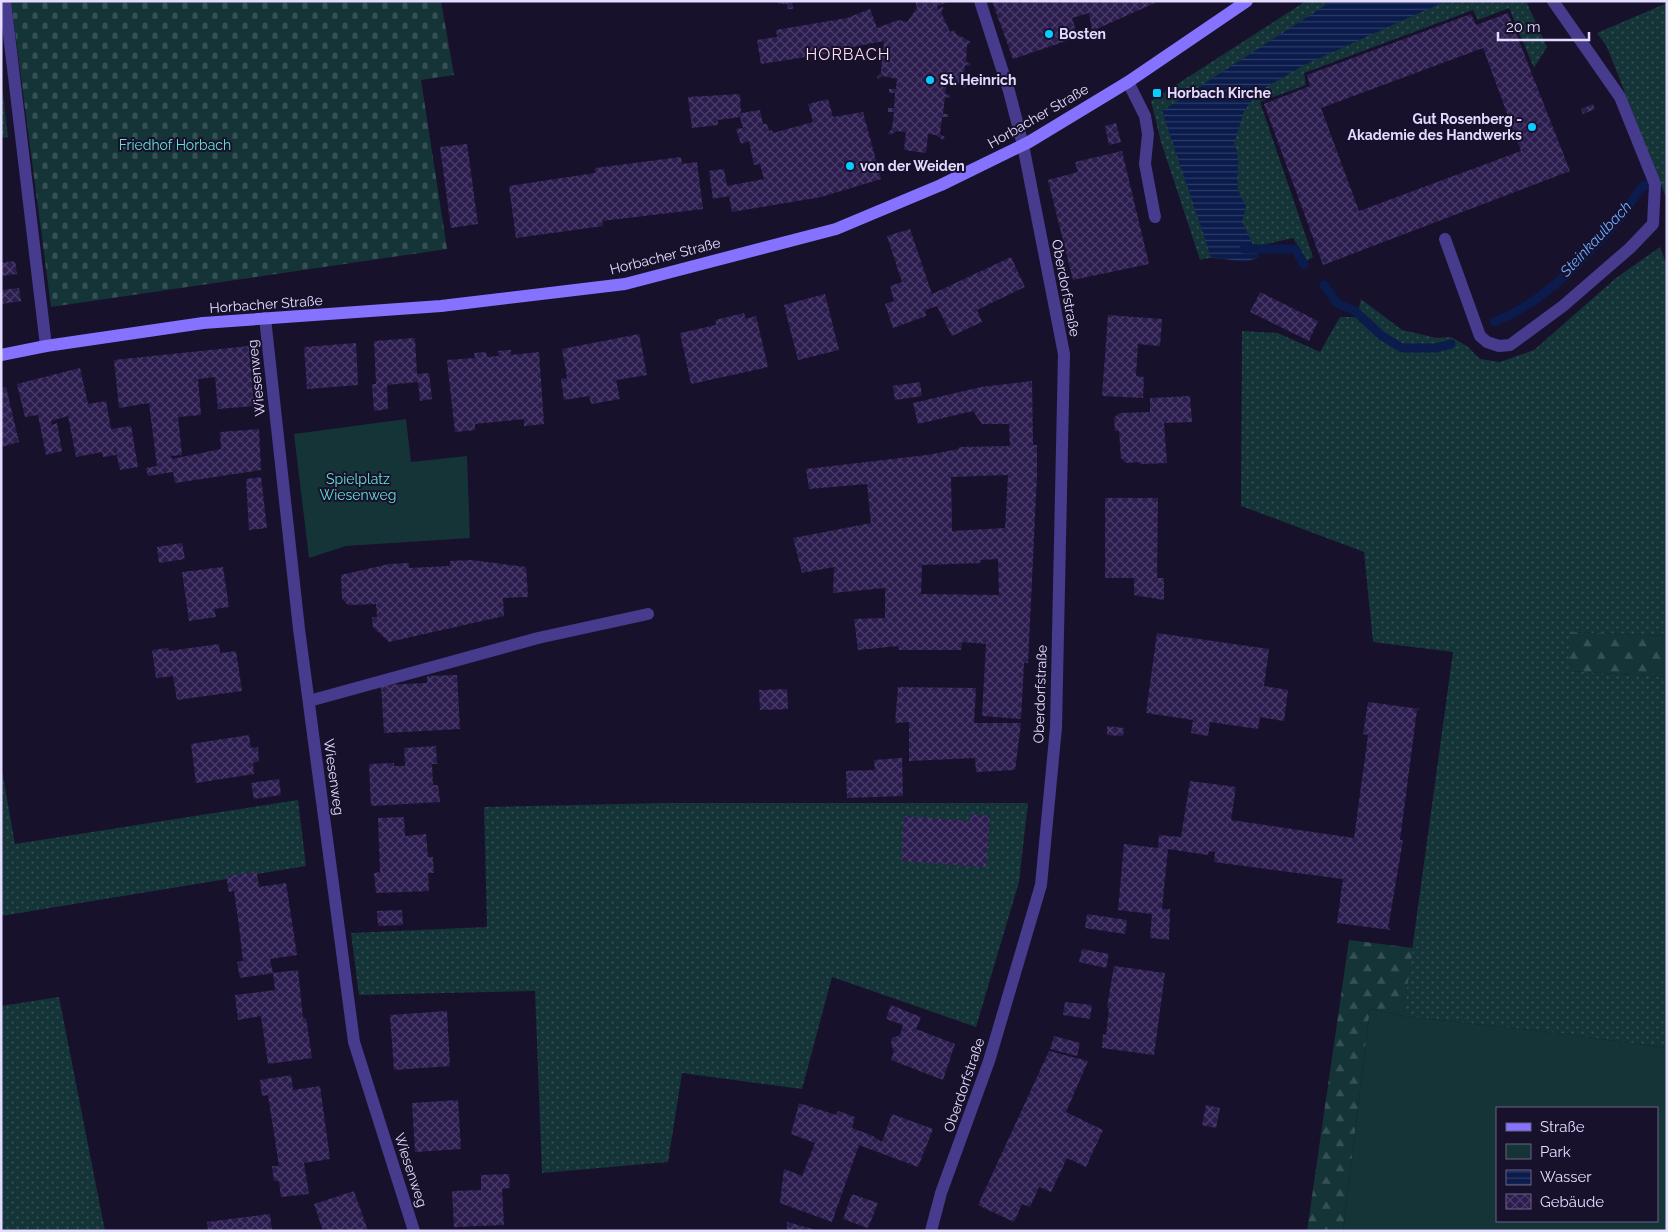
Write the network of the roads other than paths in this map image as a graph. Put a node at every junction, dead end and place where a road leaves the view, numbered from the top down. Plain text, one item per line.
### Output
1 (5, 1) edge
2 (980, 1) edge
3 (1247, 1) edge
4 (1553, 1) edge
5 (1128, 82) junction
6 (1023, 145) junction
7 (1155, 217) dead end
8 (1445, 238) dead end
9 (265, 318) junction
10 (46, 346) junction
11 (1, 355) edge
12 (648, 614) dead end
13 (309, 701) junction
14 (414, 1231) edge
15 (931, 1231) edge

1 - 10 street
2 - 6 street, Oberdorfstraße
3 - 5 main road, Horbacher Straße
4 - 8 street
5 - 6 main road, Horbacher Straße
5 - 7 street
6 - 9 main road, Horbacher Straße
6 - 15 street, Oberdorfstraße
9 - 10 main road, Horbacher Straße
9 - 13 street, Wiesenweg
10 - 11 main road, Horbacher Straße
12 - 13 street
13 - 14 street, Wiesenweg

